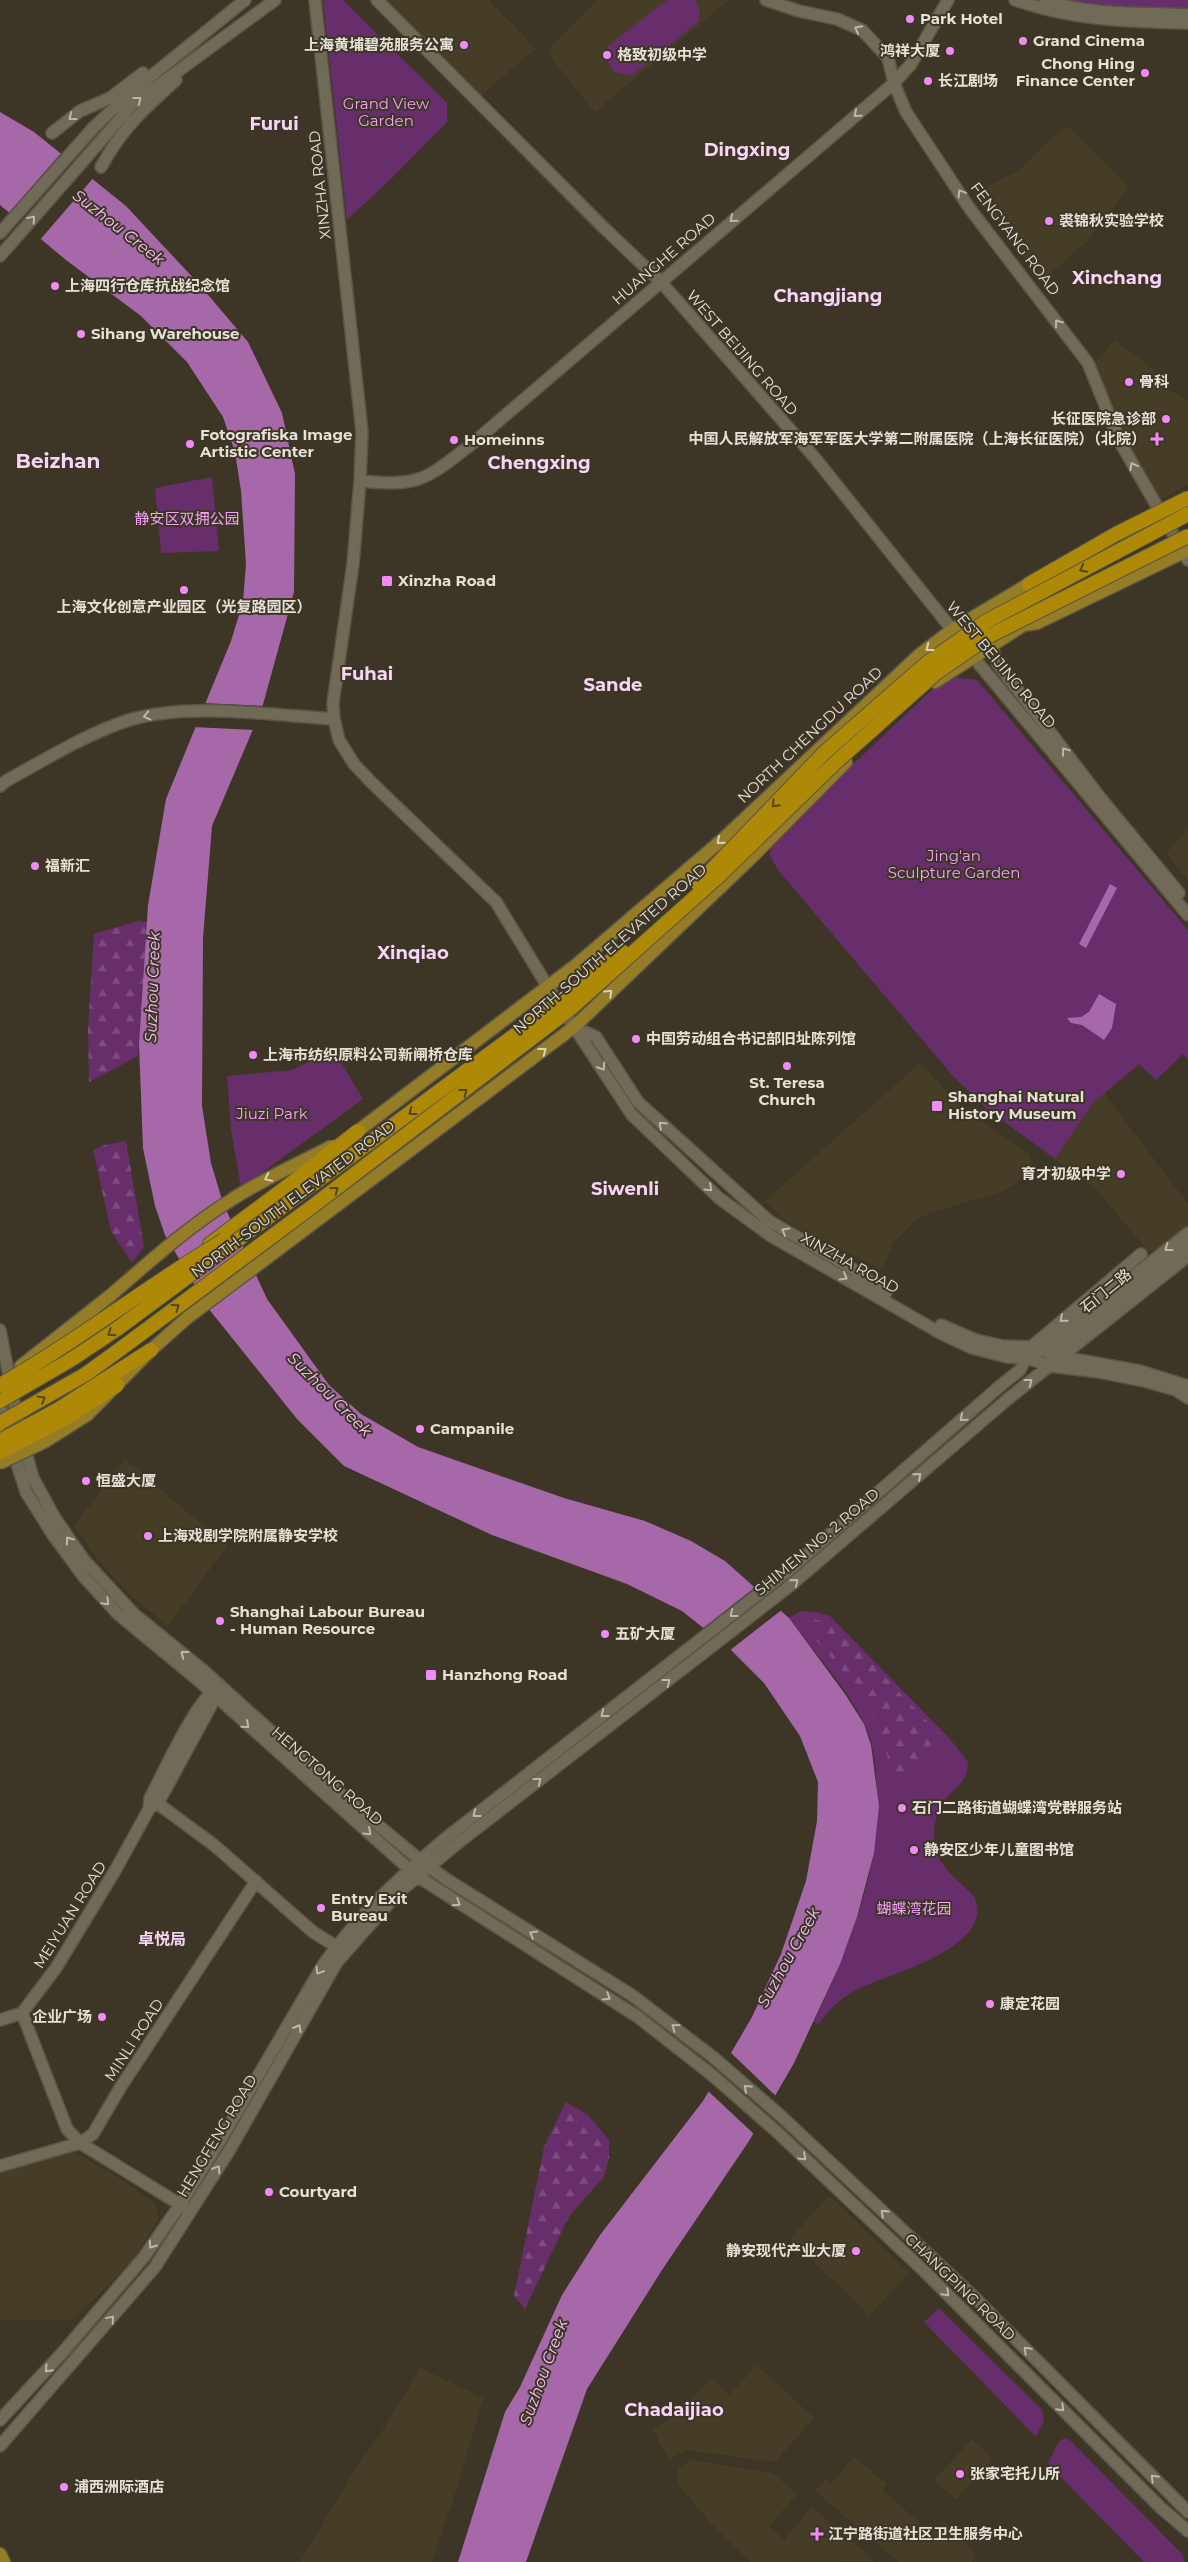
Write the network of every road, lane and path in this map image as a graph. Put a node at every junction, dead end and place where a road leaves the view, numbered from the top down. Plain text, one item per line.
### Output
1 (245, 0) edge
2 (275, 0) edge
3 (315, 0) edge
4 (377, 0) edge
5 (766, 0) edge
6 (948, 0) edge
7 (1015, 0) edge
8 (1045, 0) edge
9 (1188, 15) edge
10 (1188, 22) edge
11 (219, 42) junction
12 (188, 47) junction
13 (894, 83) junction
14 (52, 133) dead end
15 (101, 167) dead end
16 (0, 233) edge
17 (0, 256) edge
18 (662, 282) junction
19 (360, 481) junction
20 (1188, 492) edge
21 (1188, 498) edge
22 (1188, 506) edge
23 (1161, 513) junction
24 (1188, 514) edge
25 (1186, 547) edge
26 (1029, 584) junction
27 (1024, 625) junction
28 (952, 630) junction
29 (991, 645) junction
30 (973, 656) junction
31 (334, 719) junction
32 (0, 786) edge
33 (1188, 905) edge
34 (1188, 916) edge
35 (548, 987) junction
36 (574, 1027) junction
37 (358, 1131) junction
38 (304, 1192) junction
39 (313, 1206) junction
40 (1188, 1233) edge
41 (1188, 1245) edge
42 (1141, 1254) dead end
43 (1188, 1256) edge
44 (176, 1269) junction
45 (187, 1318) junction
46 (0, 1330) edge
47 (151, 1350) junction
48 (1033, 1352) junction
49 (1058, 1355) junction
50 (1050, 1366) junction
51 (2, 1380) edge
52 (117, 1385) junction
53 (1188, 1386) edge
54 (1188, 1398) edge
55 (0, 1403) edge
56 (5, 1430) edge
57 (0, 1452) edge
58 (0, 1463) edge
59 (216, 1692) junction
60 (152, 1803) junction
61 (455, 1838) junction
62 (424, 1863) junction
63 (413, 1873) junction
64 (256, 1881) junction
65 (341, 1950) junction
66 (22, 2013) junction
67 (0, 2020) edge
68 (716, 2060) joint
69 (709, 2072) joint
70 (80, 2143) junction
71 (0, 2166) edge
72 (180, 2204) junction
73 (191, 2210) junction
74 (0, 2420) edge
75 (0, 2446) edge
76 (1188, 2512) edge
77 (1188, 2531) edge
78 (0, 2554) edge
79 (4, 2562) edge

1 - 12 main road
2 - 11 main road
3 - 19 main road, XINZHA ROAD
4 - 18 main road, WEST BEIJING ROAD
13 -> 5 main road, FENGYANG ROAD
6 - 13 main road, HUANGHE ROAD
7 - 10 main road
8 - 9 main road
11 - 15 main road
17 -> 11 main road
12 -> 14 main road
12 - 16 main road
13 -> 18 main road, HUANGHE ROAD
23 -> 13 main road, FENGYANG ROAD
18 - 19 main road, HUANGHE ROAD
18 - 28 main road, WEST BEIJING ROAD
19 - 31 main road, XINZHA ROAD
20 - 23 main road
21 - 26 highway, bridge
22 - 23 main road
23 - 25 main road, FENGYANG ROAD
23 - 26 main road, NORTH CHENGDU ROAD
24 -> 38 highway, NORTH-SOUTH ELEVATED ROAD, bridge
25 - 27 highway
25 - 27 main road
39 -> 25 highway, NORTH-SOUTH ELEVATED ROAD, bridge
26 - 28 main road, NORTH CHENGDU ROAD
27 - 29 main road
28 - 30 main road, WEST BEIJING ROAD
28 -> 35 main road, NORTH CHENGDU ROAD
29 - 30 main road
33 -> 29 main road
30 - 34 main road, WEST BEIJING ROAD
36 -> 30 main road
31 -> 32 main road
31 - 35 main road, XINZHA ROAD
35 - 36 main road, XINZHA ROAD
35 - 37 main road, NORTH CHENGDU ROAD
45 -> 36 main road, bridge
48 -> 36 main road, XINZHA ROAD
36 -> 48 main road, XINZHA ROAD
37 - 44 highway, bridge
37 -> 51 main road, NORTH CHENGDU ROAD, bridge
38 - 44 highway, bridge
38 -> 55 highway, NORTH-SOUTH ELEVATED ROAD, bridge
39 - 45 highway, bridge
56 -> 39 highway, NORTH-SOUTH ELEVATED ROAD, bridge
40 -> 48 main road, SHIMEN NO. 2 ROAD
41 - 49 main road, 石门二路
42 -> 48 main road, SHIMEN NO. 2 ROAD
43 - 49 main road
44 - 51 highway, bridge
45 - 47 main road, bridge
46 - 51 main road
47 - 52 main road, bridge
47 - 56 highway, bridge
48 - 49 main road, XINZHA ROAD
48 - 50 main road, XINZHA ROAD
48 -> 61 main road, SHIMEN NO. 2 ROAD, bridge
49 - 50 main road
49 - 53 main road, XINZHA ROAD
50 - 54 main road, XINZHA ROAD
61 -> 50 main road, SHIMEN NO. 2 ROAD, bridge
51 - 56 main road
52 - 57 highway, bridge
52 - 58 main road, bridge
55 - 56 main road
56 - 59 main road, HENGTONG ROAD
59 - 60 main road, MEIYUAN ROAD
59 - 62 main road, HENGTONG ROAD
59 -> 63 main road, HENGTONG ROAD
60 - 64 main road
60 - 66 main road, MEIYUAN ROAD
61 - 62 main road, HENGFENG ROAD
62 - 63 main road, HENGFENG ROAD
68 -> 62 main road, HENGTONG ROAD
63 - 65 main road, HENGFENG ROAD
63 -> 69 main road, HENGTONG ROAD
64 - 65 main road
64 - 70 main road, MINLI ROAD
65 -> 72 main road, HENGFENG ROAD
73 -> 65 main road, HENGFENG ROAD
66 - 67 main road
66 - 70 main road
76 -> 68 main road, CHANGPING ROAD
69 -> 77 main road, CHANGPING ROAD
70 - 71 main road, MINLI ROAD
70 - 72 main road
72 - 73 main road
72 -> 74 main road, HENGFENG ROAD
75 -> 73 main road, HENGFENG ROAD
78 - 79 main road

